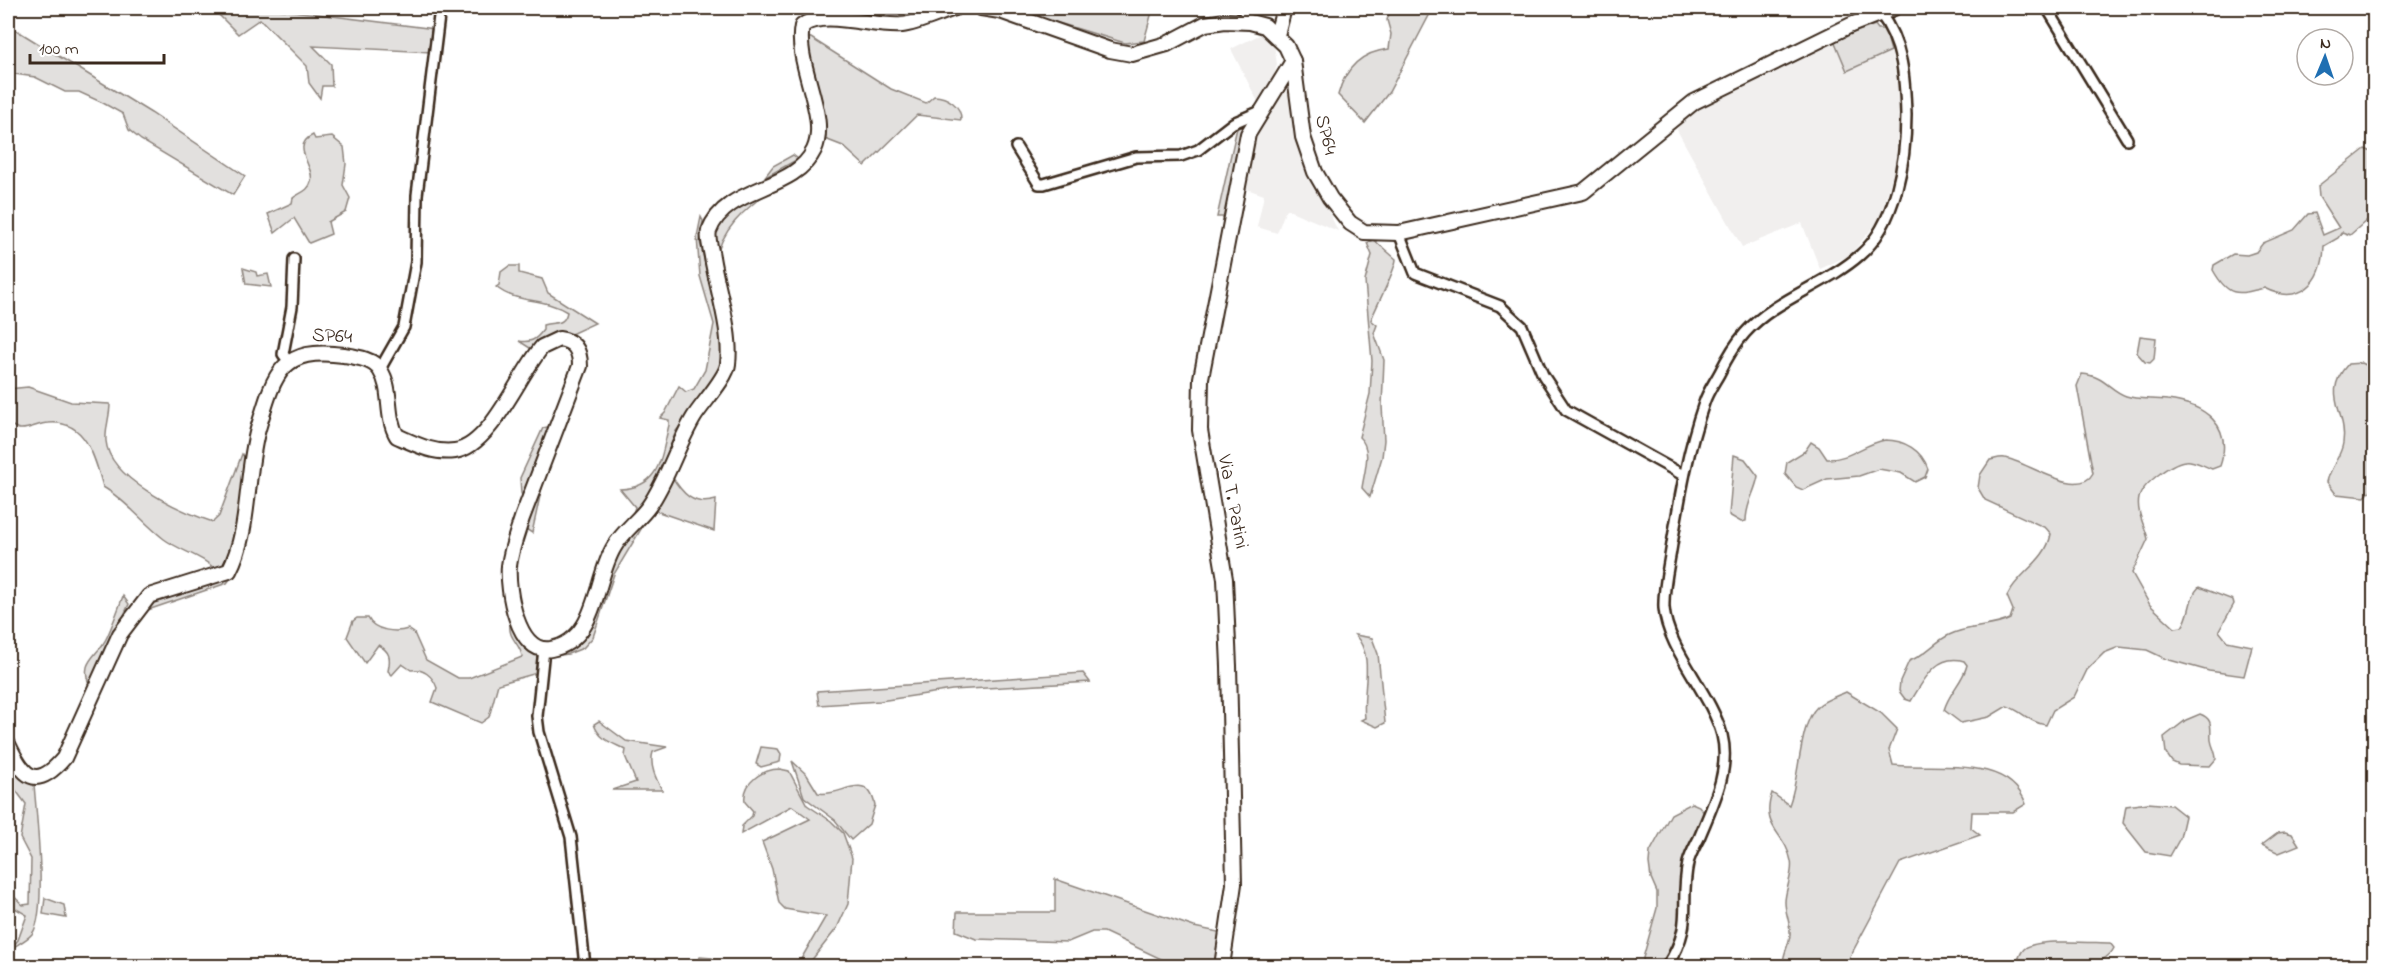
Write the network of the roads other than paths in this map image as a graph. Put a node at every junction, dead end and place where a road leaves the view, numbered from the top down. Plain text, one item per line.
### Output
1 (440, 8) edge
2 (955, 8) edge
3 (981, 8) edge
4 (1242, 8) edge
5 (1284, 8) edge
6 (1894, 8) edge
7 (2047, 8) edge
8 (1880, 13) junction
9 (1250, 22) junction
10 (1277, 34) junction
11 (1293, 61) junction
12 (1261, 111) junction
13 (2127, 140) dead end
14 (1016, 147) dead end
15 (1399, 233) junction
16 (294, 259) dead end
17 (289, 362) junction
18 (380, 369) junction
19 (1683, 475) junction
20 (544, 649) junction
21 (8, 744) edge
22 (585, 966) edge
23 (1222, 966) edge
24 (1667, 966) edge

1 - 18 street
2 - 20 street
3 - 9 street
4 - 9 street
5 - 10 street
6 - 8 street, SP64
7 - 13 street
8 - 15 street, SP64
8 - 19 street
9 - 10 street
10 - 11 street, SP64 / SP64
11 - 12 street, Via T. Patini
11 - 15 street, SP64 / SP64
12 - 14 street
12 - 23 street, Via T. Patini
15 - 19 street
16 - 17 street
17 - 18 street, SP64 / SP64
17 - 21 street, SP64 / SP64
18 - 20 street
19 - 24 street
20 - 22 street

